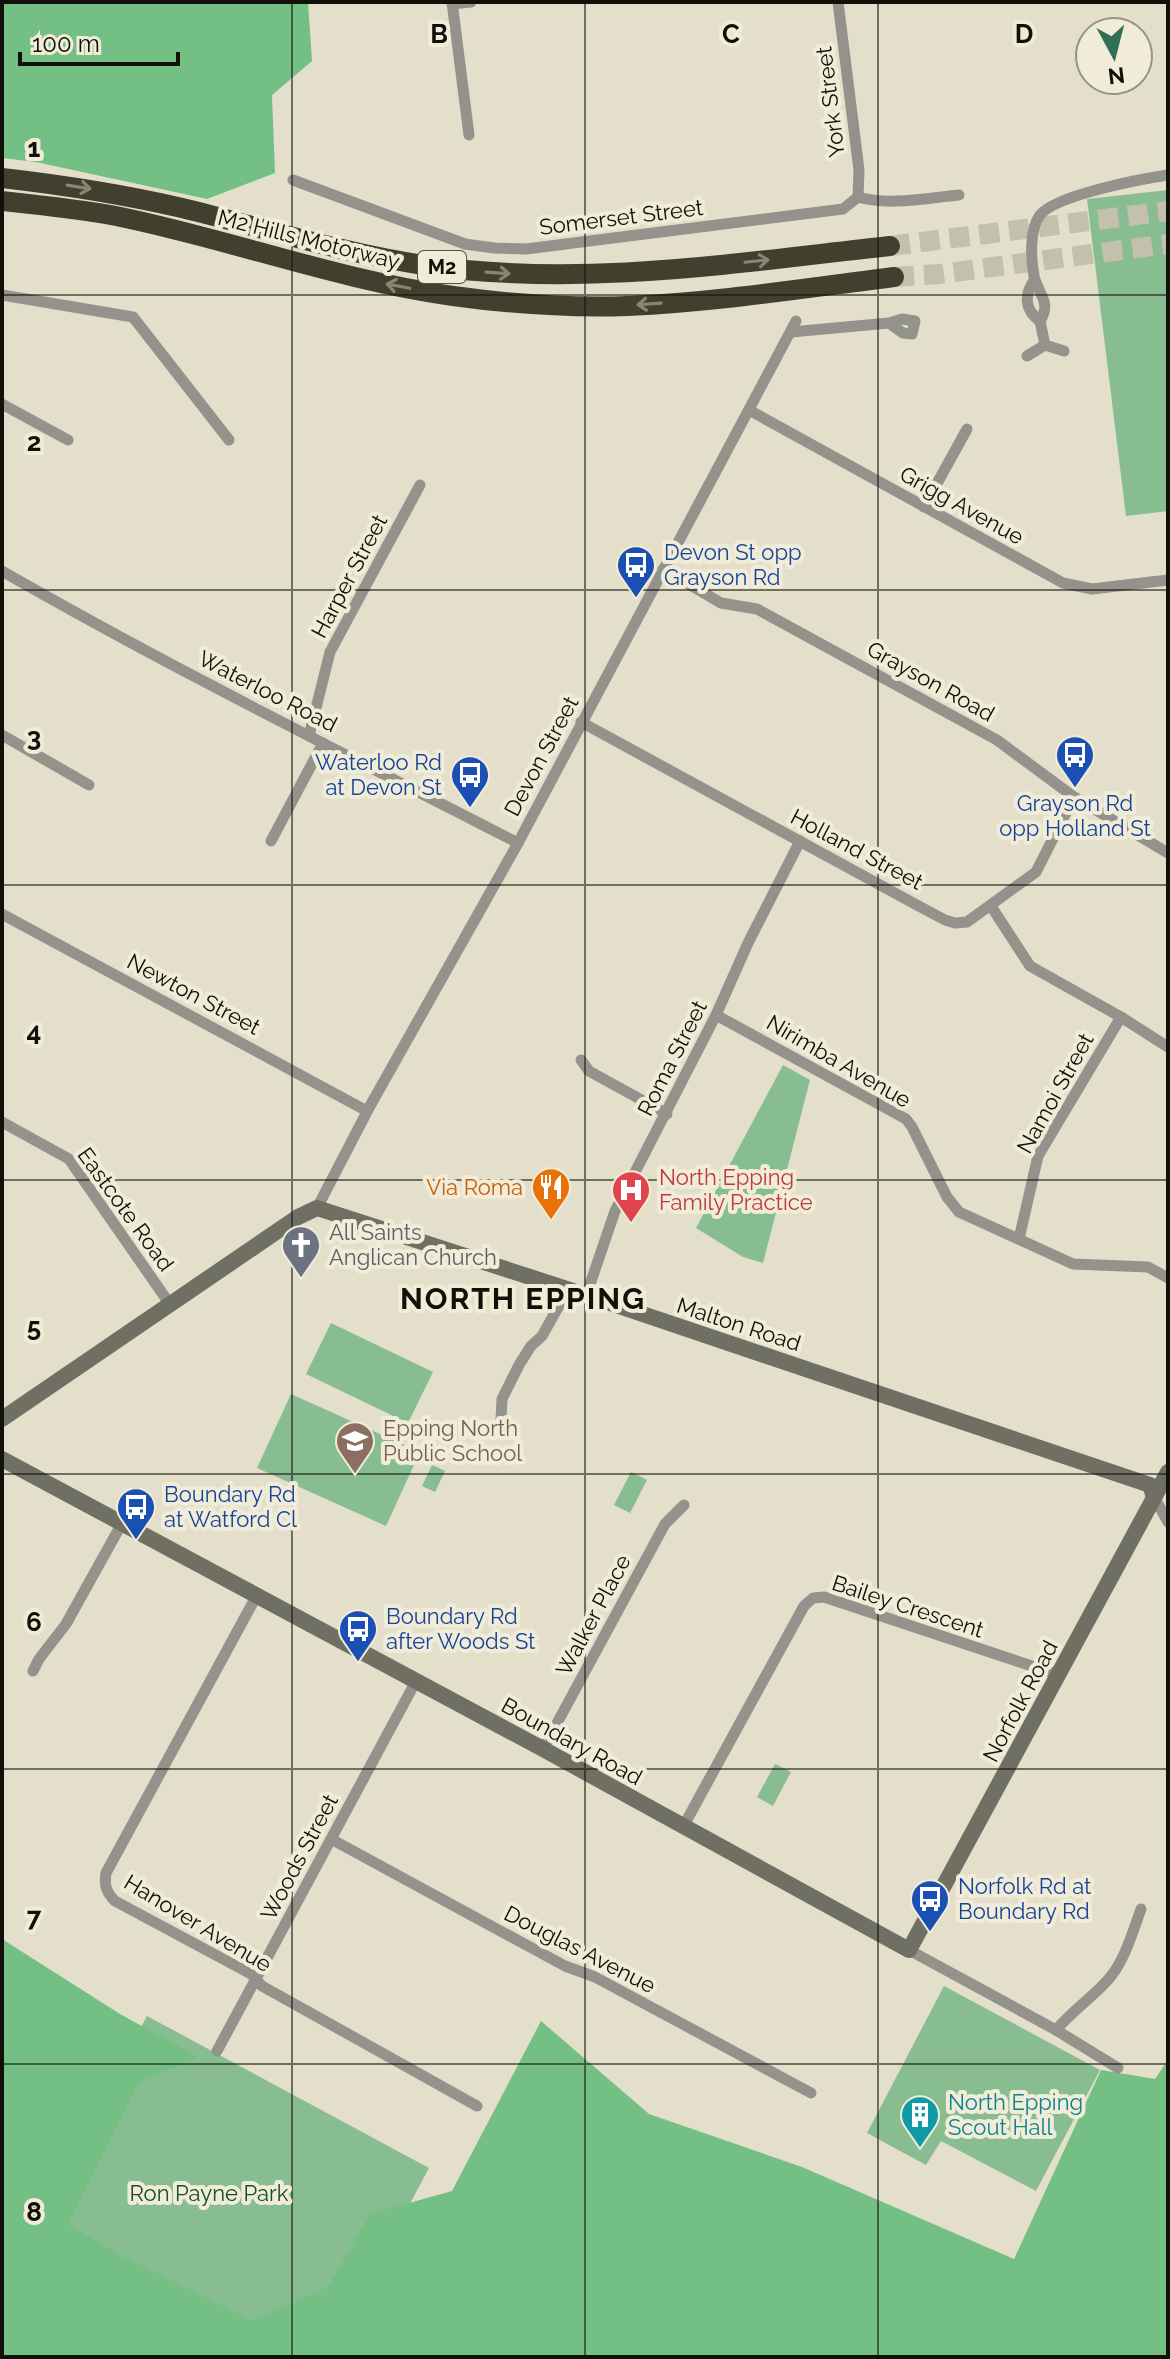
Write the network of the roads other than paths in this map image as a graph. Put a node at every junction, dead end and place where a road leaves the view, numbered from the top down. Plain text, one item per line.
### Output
1 (471, 2) edge
2 (838, 2) edge
3 (452, 3) edge
4 (469, 135) dead end
5 (1168, 175) edge
6 (2, 178) edge
7 (293, 180) dead end
8 (959, 195) dead end
9 (858, 197) junction
10 (2, 201) edge
11 (890, 246) tunnel mouth
12 (894, 277) tunnel mouth
13 (1035, 279) junction
14 (2, 295) edge
15 (1040, 321) junction
16 (889, 323) dead end
17 (1045, 345) junction
18 (1064, 351) dead end
19 (1027, 356) dead end
20 (2, 404) edge
21 (749, 410) junction
22 (967, 429) dead end
23 (68, 440) dead end
24 (229, 440) dead end
25 (420, 485) dead end
26 (924, 507) junction
27 (663, 569) junction
28 (2, 571) edge
29 (1168, 580) edge
30 (581, 722) junction
31 (2, 735) edge
32 (309, 736) junction
33 (323, 743) junction
34 (89, 785) dead end
35 (1074, 797) junction
36 (271, 841) dead end
37 (800, 841) junction
38 (518, 843) junction
39 (1168, 853) edge
40 (991, 906) junction
41 (2, 914) edge
42 (716, 1015) junction
43 (1121, 1017) junction
44 (1168, 1047) edge
45 (581, 1060) dead end
46 (367, 1111) junction
47 (667, 1114) junction
48 (2, 1122) edge
49 (317, 1208) junction
50 (1019, 1239) junction
51 (1168, 1278) edge
52 (565, 1289) junction
53 (586, 1296) junction
54 (169, 1303) junction
55 (2, 1419) edge
56 (501, 1420) dead end
57 (2, 1459) edge
58 (1168, 1472) edge
59 (1154, 1497) junction
60 (684, 1505) dead end
61 (1168, 1522) edge
62 (121, 1525) junction
63 (257, 1595) junction
64 (33, 1671) dead end
65 (1059, 1675) junction
66 (416, 1681) junction
67 (543, 1749) junction
68 (683, 1827) junction
69 (331, 1839) junction
70 (1141, 1909) dead end
71 (909, 1950) junction
72 (256, 1979) junction
73 (1056, 2030) junction
74 (217, 2051) dead end
75 (1118, 2068) dead end
76 (811, 2093) dead end
77 (477, 2106) dead end

1 - 3 street
2 - 9 street, York Street
3 - 4 street
5 - 13 street
6 -> 11 highway, M2 Hills Motorway / M2
7 - 9 street, Somerset Street
8 - 9 street, Somerset Street
12 -> 10 highway, M2 Hills Motorway / M2
13 - 15 street
13 - 15 street
14 - 24 street
15 - 17 street
16 - 21 street, Devon Street
17 - 18 street
17 - 19 street
20 - 23 street
21 - 26 street, Grigg Avenue
21 - 27 street, Devon Street
22 - 26 street
25 - 32 street, Harper Street
26 - 29 street, Grigg Avenue
27 - 30 street, Devon Street
27 - 35 street, Grayson Road
28 - 32 street, Waterloo Road
30 - 37 street, Holland Street
30 - 38 street, Devon Street
31 - 34 street
32 - 33 street, Waterloo Road
33 - 36 street
33 - 38 street, Waterloo Road
35 - 39 street, Grayson Road
35 - 40 street, Holland Street
37 - 40 street, Holland Street
37 - 42 street, Roma Street
38 - 46 street, Devon Street
40 - 43 street
41 - 46 street, Newton Street
42 - 47 street, Roma Street
42 - 50 street, Nirimba Avenue
43 - 44 street
43 - 50 street, Namoi Street
45 - 47 street
46 - 49 street, Devon Street
47 - 53 street, Roma Street
48 - 54 street, Eastcote Road
49 - 52 street, Malton Road
49 - 54 street
50 - 51 street, Nirimba Avenue
52 - 53 street, Malton Road
52 - 56 street
53 - 59 street, Malton Road
54 - 55 street
57 - 62 street, Boundary Road
58 - 59 street, Norfolk Road
59 - 61 street, Malton Road
59 - 65 street, Norfolk Road
60 - 67 street, Walker Place
62 - 63 street, Boundary Road
62 - 64 street
63 - 66 street, Boundary Road
63 - 72 street, Hanover Avenue
65 - 68 street, Bailey Crescent
65 - 71 street, Norfolk Road
66 - 67 street, Boundary Road
66 - 69 street, Woods Street
67 - 68 street, Boundary Road
68 - 71 street, Boundary Road
69 - 72 street, Woods Street
69 - 76 street, Douglas Avenue
70 - 73 street
71 - 73 street, Boundary Road
72 - 74 street, Woods Street
72 - 77 street, Hanover Avenue
73 - 75 street, Boundary Road

